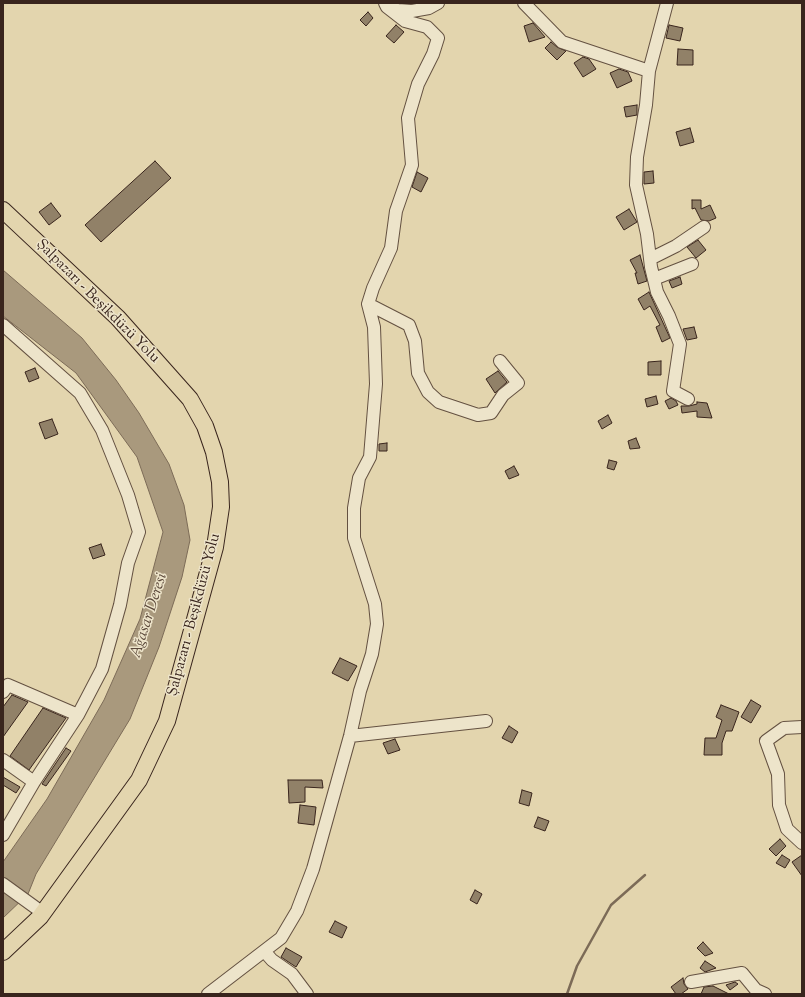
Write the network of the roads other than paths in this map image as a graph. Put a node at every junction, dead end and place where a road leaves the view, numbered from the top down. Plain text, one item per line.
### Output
1 (438, 3) edge
2 (524, 3) edge
3 (668, 3) edge
4 (386, 5) edge
5 (649, 71) junction
6 (3, 210) edge
7 (704, 227) dead end
8 (650, 259) junction
9 (692, 264) dead end
10 (654, 279) junction
11 (368, 304) junction
12 (3, 326) edge
13 (500, 361) dead end
14 (688, 399) dead end
15 (3, 692) edge
16 (78, 715) junction
17 (486, 721) dead end
18 (802, 727) edge
19 (350, 736) junction
20 (3, 760) edge
21 (34, 782) junction
22 (3, 835) edge
23 (802, 843) edge
24 (3, 884) edge
25 (43, 913) junction
26 (3, 952) edge
27 (265, 952) junction
28 (691, 982) dead end
29 (208, 994) edge
30 (307, 994) edge
31 (765, 994) edge

1 - 4 street
2 - 5 street
3 - 5 street
4 - 11 street
5 - 8 street
6 - 25 main road, Şalpazarı - Beşikdüzü Yolu
7 - 8 street
8 - 10 street
9 - 10 street
10 - 14 street
11 - 13 street
11 - 19 street
12 - 16 street
15 - 16 street
16 - 21 street
17 - 19 street
18 - 23 street
19 - 27 street
20 - 21 street
21 - 22 street
24 - 25 street
25 - 26 main road, Şalpazarı - Beşikdüzü Yolu
27 - 29 street
27 - 30 street
28 - 31 street

